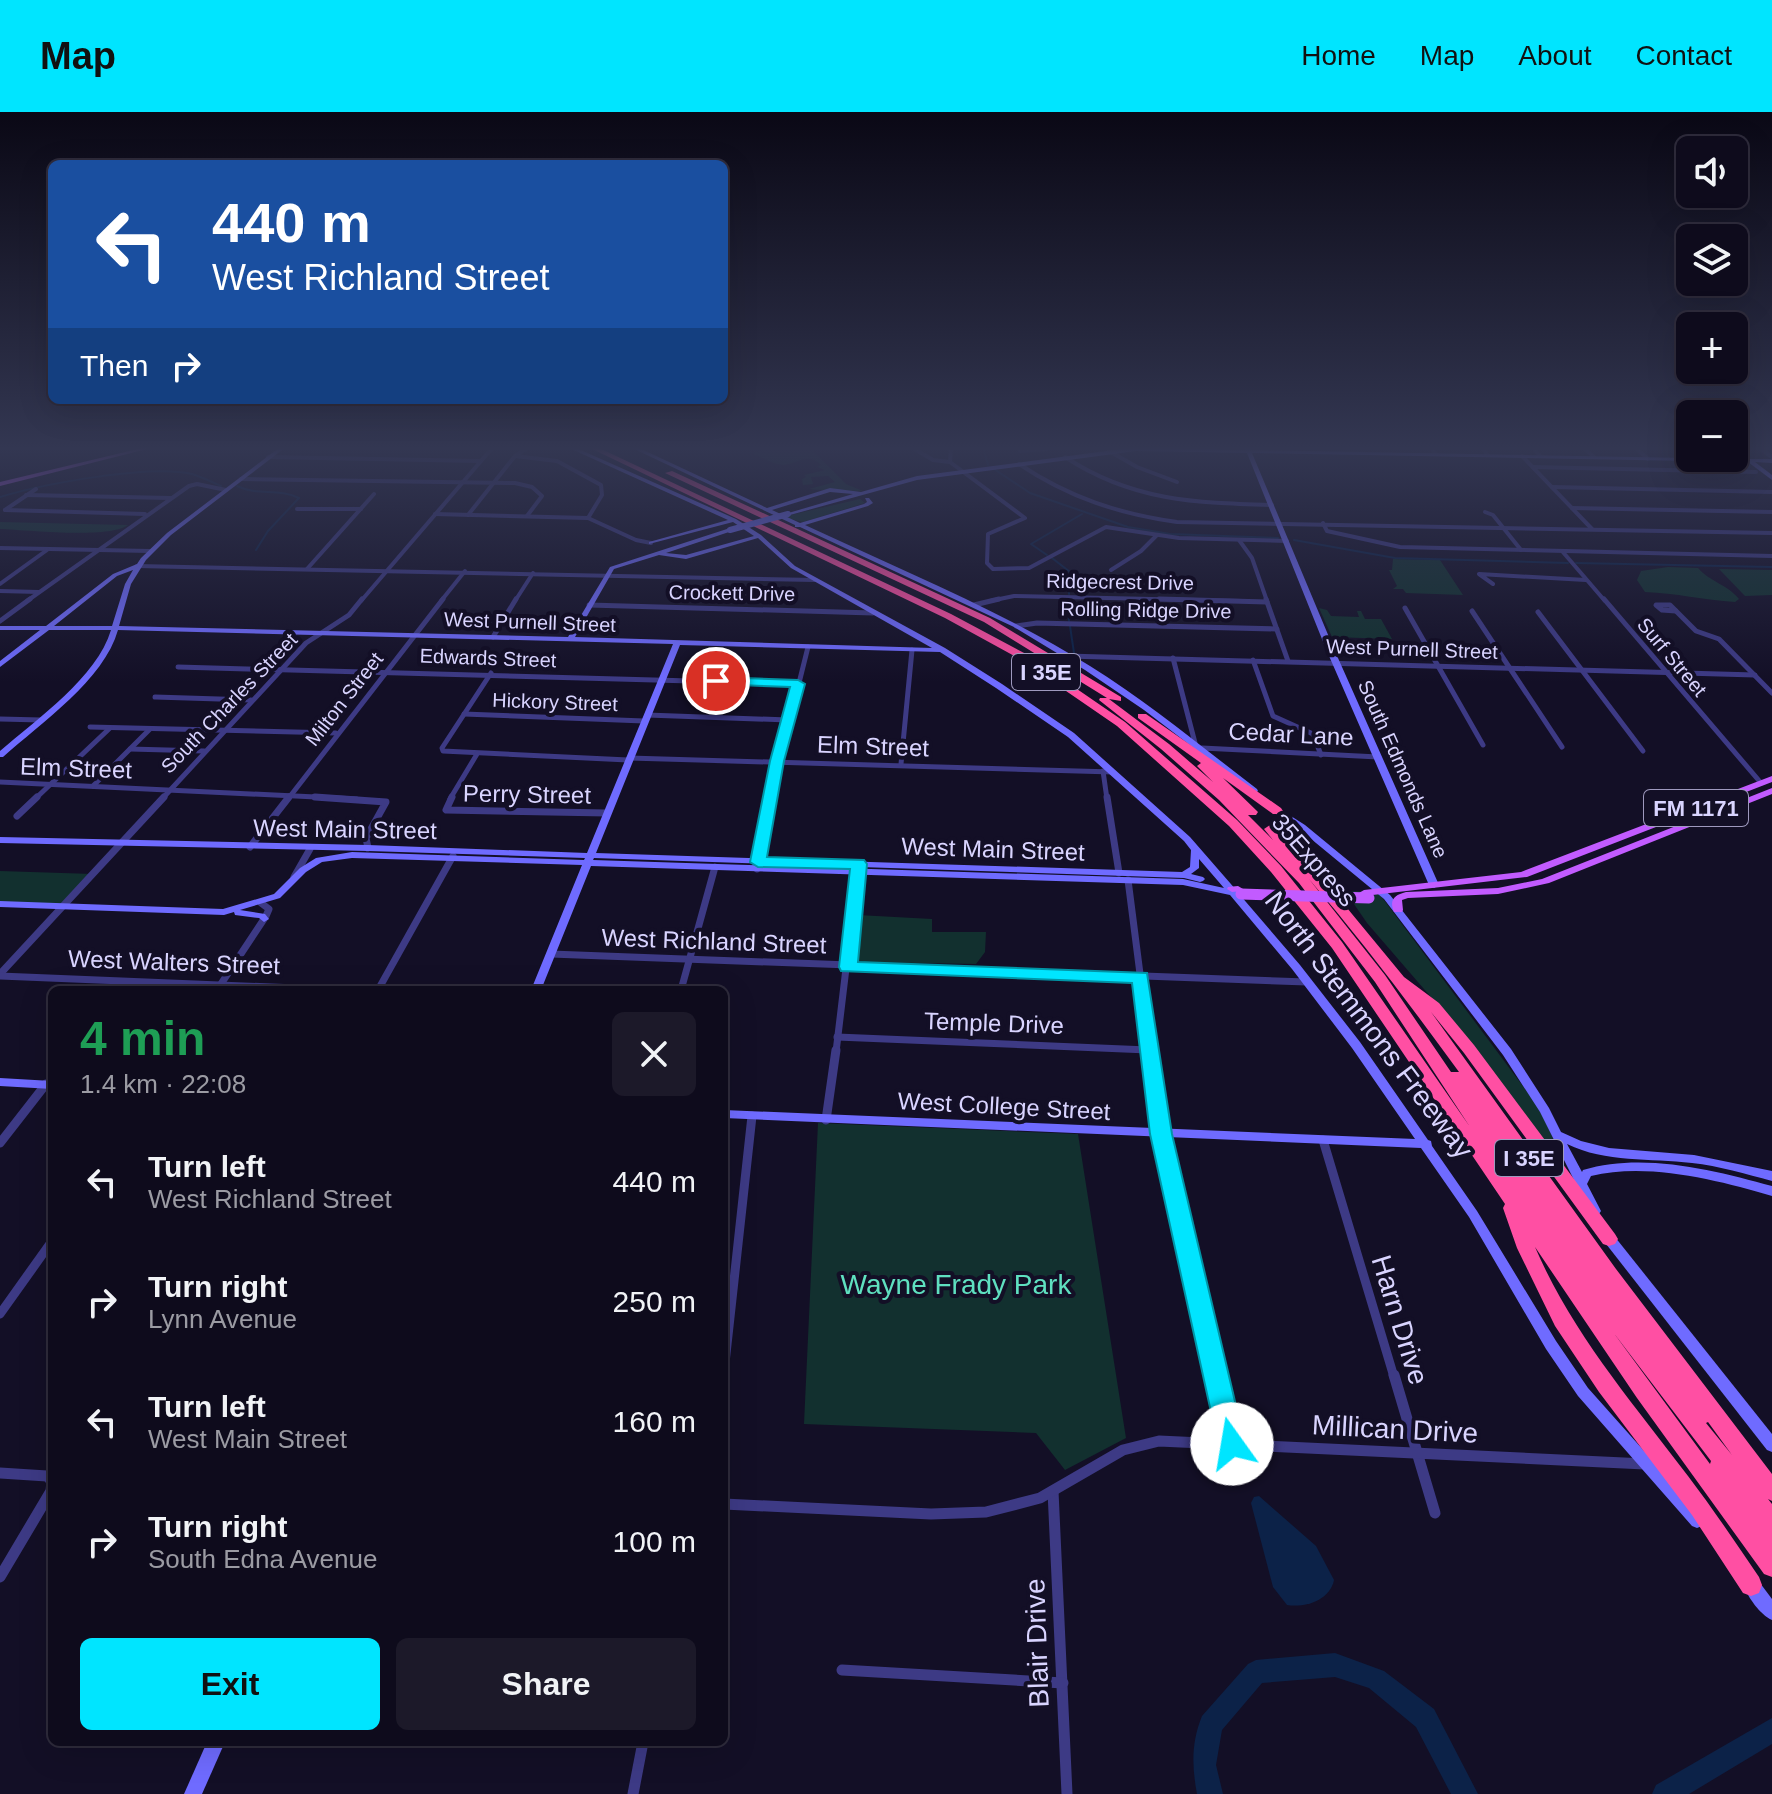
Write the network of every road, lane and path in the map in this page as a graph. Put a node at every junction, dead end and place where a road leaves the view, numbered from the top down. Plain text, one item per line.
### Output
1 (131, 525) edge
2 (182, 525) edge
3 (346, 525) edge
4 (425, 525) edge
5 (604, 525) edge
6 (704, 525) edge
7 (746, 525) edge
8 (752, 525) edge
9 (761, 525) edge
10 (772, 525) edge
11 (783, 525) edge
12 (1008, 525) edge
13 (1280, 525) edge
14 (1324, 525) edge
15 (1435, 525) edge
16 (1589, 525) edge
17 (797, 526) edge
18 (1503, 527) junction
19 (1592, 529) junction
20 (1772, 533) edge
21 (1157, 535) junction
22 (759, 536) junction
23 (1239, 540) junction
24 (1287, 541) junction
25 (651, 543) junction
26 (0, 548) edge
27 (49, 549) junction
28 (672, 549) junction
29 (97, 550) junction
30 (1521, 550) junction
31 (150, 551) junction
32 (1561, 551) junction
33 (656, 553) junction
34 (1772, 556) edge
35 (680, 557) junction
36 (875, 560) junction
37 (136, 569) junction
38 (307, 569) junction
39 (387, 569) junction
40 (1111, 570) dead end
41 (465, 571) junction
42 (533, 573) junction
43 (606, 575) junction
44 (897, 577) junction
45 (815, 580) junction
46 (1586, 580) junction
47 (0, 584) edge
48 (1493, 584) dead end
49 (0, 591) edge
50 (41, 592) junction
51 (1267, 602) junction
52 (589, 605) junction
53 (974, 605) junction
54 (1405, 608) dead end
55 (1472, 611) dead end
56 (1676, 611) dead end
57 (1538, 612) dead end
58 (873, 613) junction
59 (0, 621) edge
60 (1016, 626) junction
61 (115, 627) junction
62 (0, 628) edge
63 (47, 629) junction
64 (1277, 629) junction
65 (323, 632) junction
66 (416, 635) junction
67 (493, 637) junction
68 (570, 640) junction
69 (677, 643) junction
70 (808, 647) junction
71 (912, 650) junction
72 (943, 651) junction
73 (1067, 656) junction
74 (1173, 658) junction
75 (1253, 660) junction
76 (1288, 661) junction
77 (1336, 662) junction
78 (0, 665) edge
79 (1438, 666) junction
80 (178, 667) dead end
81 (1509, 668) junction
82 (280, 669) junction
83 (1581, 670) junction
84 (385, 673) junction
85 (491, 673) junction
86 (1664, 673) junction
87 (1755, 675) junction
88 (662, 679) junction
89 (798, 684) junction
90 (1772, 693) edge
91 (155, 697) dead end
92 (251, 700) junction
93 (464, 714) junction
94 (1142, 716) junction
95 (645, 718) junction
96 (0, 719) edge
97 (41, 720) junction
98 (788, 720) junction
99 (90, 727) dead end
100 (110, 728) junction
101 (150, 729) junction
102 (224, 729) junction
103 (336, 733) junction
104 (1483, 745) dead end
105 (1198, 746) junction
106 (1562, 747) dead end
107 (130, 749) junction
108 (204, 751) junction
109 (1643, 751) dead end
110 (477, 754) junction
111 (0, 755) edge
112 (1321, 755) junction
113 (1378, 757) junction
114 (629, 759) junction
115 (777, 761) junction
116 (901, 764) junction
117 (1103, 771) junction
118 (1115, 772) junction
119 (0, 782) edge
120 (51, 785) junction
121 (93, 786) junction
122 (1770, 787) edge
123 (169, 789) junction
124 (291, 794) junction
125 (1277, 811) junction
126 (607, 813) junction
127 (17, 816) dead end
128 (0, 840) edge
129 (120, 844) junction
130 (250, 847) junction
131 (368, 848) junction
132 (1196, 848) junction
133 (310, 849) junction
134 (453, 855) junction
135 (589, 859) junction
136 (1569, 859) junction
137 (757, 865) junction
138 (715, 867) junction
139 (858, 868) junction
140 (1584, 868) junction
141 (1119, 873) junction
142 (1154, 874) junction
143 (1184, 875) junction
144 (1128, 880) junction
145 (291, 883) junction
146 (1434, 885) junction
147 (1237, 891) junction
148 (1384, 894) junction
149 (1406, 895) junction
150 (261, 903) junction
151 (0, 904) edge
152 (64, 906) junction
153 (1398, 910) junction
154 (224, 912) junction
155 (264, 919) junction
156 (551, 954) junction
157 (689, 960) junction
158 (848, 967) junction
159 (1392, 974) junction
160 (0, 975) edge
161 (1141, 977) junction
162 (1307, 982) junction
163 (220, 986) edge
164 (380, 986) edge
165 (538, 986) edge
166 (682, 986) edge
167 (1413, 1031) junction
168 (837, 1037) junction
169 (1148, 1050) junction
170 (0, 1082) edge
171 (48, 1084) edge
172 (48, 1085) edge
173 (728, 1114) edge
174 (752, 1116) junction
175 (826, 1120) junction
176 (1161, 1134) junction
177 (1560, 1135) junction
178 (1323, 1140) junction
179 (1, 1142) edge
180 (1427, 1144) junction
181 (1770, 1175) edge
182 (1581, 1184) junction
183 (1771, 1190) edge
184 (1508, 1196) junction
185 (1609, 1239) junction
186 (48, 1247) edge
187 (0, 1314) edge
188 (728, 1335) edge
189 (1685, 1412) junction
190 (1725, 1430) junction
191 (1232, 1444) junction
192 (1772, 1445) edge
193 (1417, 1454) junction
194 (1649, 1465) junction
195 (0, 1473) edge
196 (48, 1477) edge
197 (1053, 1491) junction
198 (1772, 1491) edge
199 (48, 1496) edge
200 (728, 1504) edge
201 (1435, 1513) dead end
202 (1772, 1521) edge
203 (1772, 1540) edge
204 (1772, 1566) edge
205 (0, 1577) edge
206 (1751, 1585) junction
207 (1772, 1612) edge
208 (842, 1670) dead end
209 (1063, 1683) junction
210 (214, 1746) edge
211 (642, 1746) edge
212 (193, 1794) edge
213 (633, 1794) edge
214 (1067, 1794) edge

1 - 29 street
2 - 31 main road
3 - 38 street
4 - 39 street, South Charles Street
5 - 25 street
6 - 25 main road
7 - 28 main road, bridge
8 - 22 main road, North Stemmons Freeway
9 - 184 highway, North Stemmons Freeway / I 35E
10 - 167 highway, 35Express
11 - 44 highway, I 35E
12 - 21 street
13 - 24 main road, South Edmonds Lane
14 - 30 street
15 - 18 street
16 - 19 street
17 - 36 main road
18 - 19 street
18 - 30 street
19 - 20 street
21 - 23 street
21 - 40 street
22 - 35 main road
22 - 45 main road, North Stemmons Freeway
23 - 24 street
23 - 51 street
24 - 77 main road, South Edmonds Lane
25 - 28 main road
25 - 33 main road
26 - 27 street
27 - 29 street
27 - 47 street
28 - 33 main road
28 - 35 main road
29 - 31 street
29 - 50 street
30 - 32 street
31 - 37 main road
32 - 34 street
32 - 46 street, Surf Street
33 - 35 main road
33 - 43 main road
36 - 44 highway
36 - 53 main road
37 - 38 street
37 - 61 main road
37 - 63 main road
38 - 39 street
39 - 41 street
39 - 65 street, South Charles Street
41 - 42 street
41 - 66 street, Milton Street
42 - 43 street
42 - 67 street
43 - 45 street
43 - 52 main road
44 - 94 highway, I 35E
45 - 58 main road, North Stemmons Freeway
46 - 48 street
46 - 86 street, Surf Street
49 - 50 street
50 - 59 street
51 - 53 street, Ridgecrest Drive
51 - 64 street
52 - 58 street, Crockett Drive
52 - 68 main road
53 - 60 main road
54 - 79 street
55 - 81 street
56 - 87 street
57 - 83 street
58 - 72 main road, North Stemmons Freeway
60 - 64 street, Rolling Ridge Drive
60 - 73 main road
61 - 63 main road, West Purnell Street
61 - 65 main road, West Purnell Street
61 - 97 main road
62 - 63 main road, West Purnell Street
63 - 78 main road
64 - 76 street
65 - 66 main road, West Purnell Street
65 - 82 street, South Charles Street
66 - 67 main road, West Purnell Street
66 - 84 street, Milton Street
67 - 68 main road, West Purnell Street
68 - 69 main road, West Purnell Street
69 - 70 main road, West Purnell Street
69 - 88 main road
70 - 71 main road, West Purnell Street
70 - 89 street
71 - 72 main road, West Purnell Street
71 - 116 street
72 - 118 main road, North Stemmons Freeway
73 - 74 street, West Purnell Street
73 - 105 main road
74 - 75 street, West Purnell Street
74 - 105 street
75 - 76 street, West Purnell Street
75 - 112 street
76 - 77 street, West Purnell Street
77 - 79 street, West Purnell Street
77 - 113 main road, South Edmonds Lane
79 - 81 street, West Purnell Street
79 - 104 street
80 - 82 street, Edwards Street
81 - 83 street, West Purnell Street
81 - 106 street
82 - 84 street, Edwards Street
82 - 92 street, South Charles Street
83 - 86 street, West Purnell Street
83 - 109 street
84 - 85 street, Edwards Street
84 - 103 street, Milton Street
85 - 88 street, Edwards Street
85 - 93 street
86 - 87 street, West Purnell Street
86 - 122 street, Surf Street
87 - 90 street
88 - 89 street, Edwards Street
88 - 95 main road
89 - 98 street
91 - 92 street
92 - 102 street, South Charles Street
93 - 95 street, Hickory Street
93 - 110 street, Elm Street
94 - 125 highway
94 - 159 highway, North Stemmons Freeway / I 35E
95 - 98 street, Hickory Street
95 - 114 main road
96 - 97 street
97 - 111 main road
98 - 115 street
99 - 100 street
100 - 101 street
100 - 120 street
101 - 102 street
101 - 107 street
102 - 103 street
102 - 108 street, South Charles Street
103 - 124 street, Milton Street
105 - 112 street, Cedar Lane
105 - 125 main road
107 - 108 street
107 - 121 street
108 - 123 street, South Charles Street
110 - 114 street, Elm Street
110 - 126 street, Perry Street
112 - 113 street, Cedar Lane
113 - 146 main road, South Edmonds Lane
114 - 115 street, Elm Street
114 - 126 main road
115 - 116 street, Elm Street
115 - 137 street
116 - 117 street, Elm Street
117 - 118 street, Elm Street
117 - 141 street
118 - 132 main road, North Stemmons Freeway
119 - 120 street, Elm Street
120 - 121 street, Elm Street
120 - 127 street
121 - 123 street, Elm Street
122 - 136 main road, West Main Street / FM 1171
122 - 140 main road, West Main Street / FM 1171
123 - 124 street, Elm Street
123 - 129 street, South Charles Street
124 - 130 street, Milton Street
124 - 131 street, Elm Street
125 - 148 main road
126 - 135 main road
128 - 129 main road, West Main Street
129 - 130 main road, West Main Street
129 - 152 street, South Charles Street
130 - 133 main road, West Main Street
131 - 133 main road, West Main Street
131 - 134 main road, West Main Street
132 - 143 main road
132 - 147 main road, North Stemmons Freeway
133 - 145 street
134 - 135 main road, West Main Street
134 - 145 main road, West Main Street
134 - 164 street
135 - 137 main road, West Main Street
135 - 138 main road, West Main Street
135 - 156 main road
136 - 140 main road
136 - 146 main road, West Main Street / FM 1171
137 - 138 main road, West Main Street
137 - 139 main road, West Main Street
138 - 157 street
139 - 141 main road, West Main Street
139 - 144 main road, West Main Street
139 - 158 street
140 - 149 main road, West Main Street / FM 1171
141 - 142 main road, West Main Street
142 - 143 main road, West Main Street
142 - 144 main road
143 - 147 main road, West Main Street
144 - 147 main road, West Main Street
144 - 161 street
145 - 150 main road
146 - 148 main road, West Main Street / FM 1171
147 - 148 main road, West Main Street / FM 1171, bridge
147 - 162 main road, North Stemmons Freeway
148 - 149 main road, West Main Street / FM 1171
148 - 153 main road
149 - 153 main road
150 - 154 main road
150 - 155 street
151 - 152 main road
152 - 154 main road
152 - 160 street, South Charles Street
153 - 177 main road
154 - 155 main road
155 - 163 street
156 - 157 street, West Richland Street
156 - 165 main road
157 - 158 street, West Richland Street
157 - 166 street
158 - 161 street, West Richland Street
158 - 168 street
159 - 185 highway
159 - 190 highway, North Stemmons Freeway / I 35E
160 - 163 street, West Walters Street
161 - 162 street, West Richland Street
161 - 169 street
162 - 180 main road, North Stemmons Freeway
167 - 189 highway, 35Express
167 - 190 highway
168 - 169 street, Temple Drive
168 - 175 street
169 - 176 street
170 - 171 main road
172 - 179 street
173 - 174 main road, West College Street
174 - 175 main road, West College Street
174 - 188 street
175 - 176 main road, West College Street
176 - 178 main road, West College Street
176 - 191 street
177 - 181 main road
177 - 182 main road
178 - 180 main road, West College Street
178 - 193 street, Harn Drive
180 - 194 main road, North Stemmons Freeway
181 - 183 main road
182 - 183 main road
182 - 185 main road
184 - 204 highway, North Stemmons Freeway / I 35E
184 - 206 highway
185 - 192 main road
186 - 187 street
189 - 202 highway
189 - 203 highway
190 - 198 highway, North Stemmons Freeway / I 35E
191 - 193 street, Millican Drive
191 - 197 street, Millican Drive
193 - 194 street, Millican Drive
193 - 201 street, Harn Drive
194 - 206 main road, North Stemmons Freeway
195 - 196 street
197 - 200 street, Millican Drive
197 - 209 street, Blair Drive
199 - 205 street
206 - 207 main road, North Stemmons Freeway
208 - 209 street
209 - 214 street, Blair Drive
210 - 212 main road
211 - 213 street

